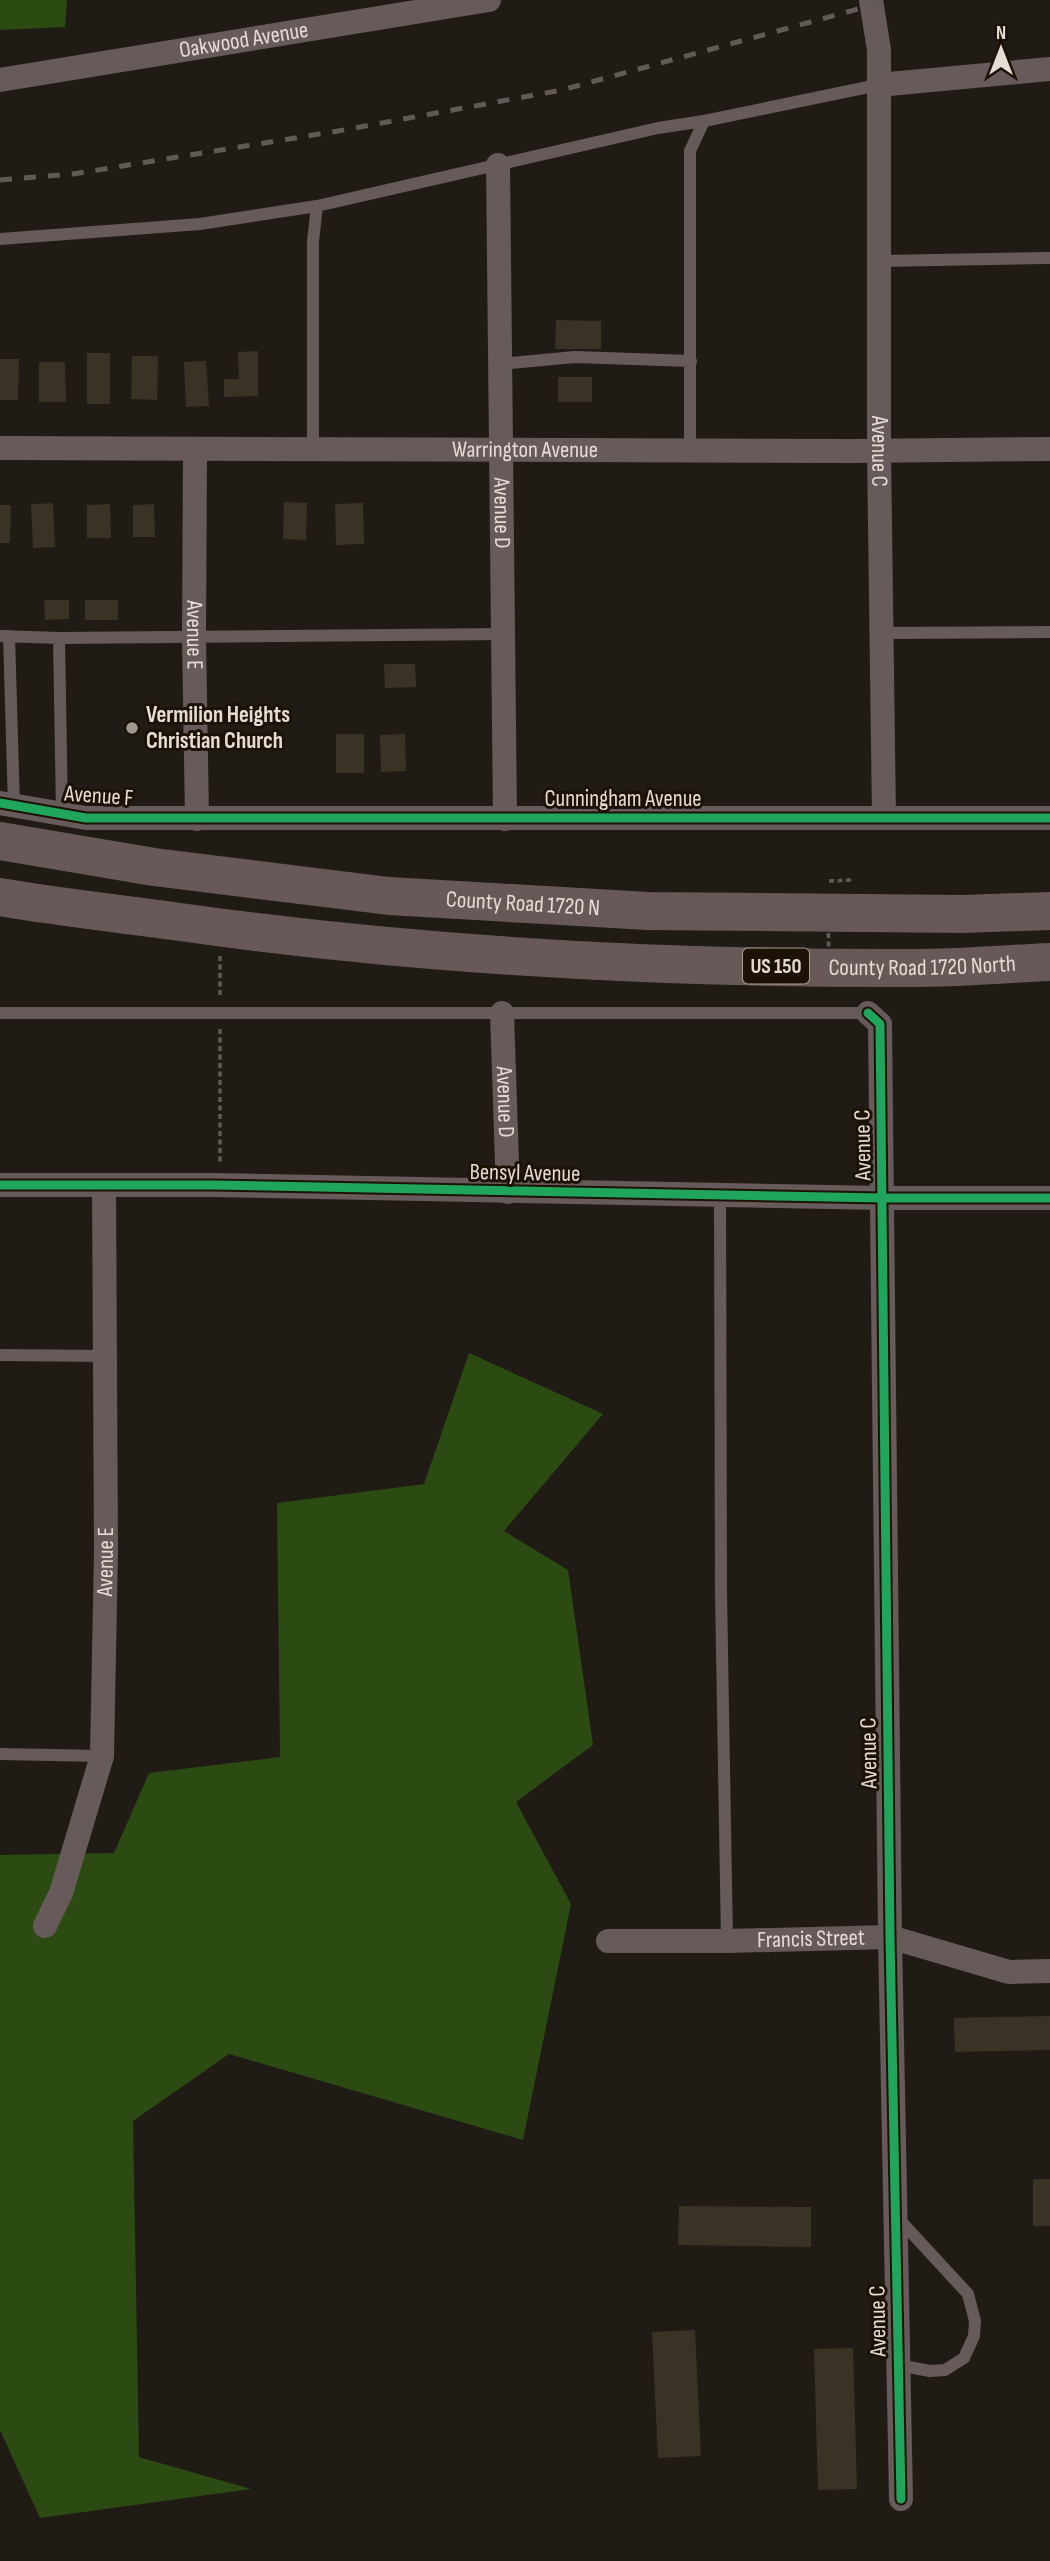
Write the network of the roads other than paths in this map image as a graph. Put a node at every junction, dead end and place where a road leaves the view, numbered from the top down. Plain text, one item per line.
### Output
1 (488, 0) edge
2 (871, 0) edge
3 (1050, 69) edge
4 (0, 80) edge
5 (878, 85) junction
6 (704, 121) junction
7 (499, 165) junction
8 (317, 206) junction
9 (0, 239) edge
10 (1050, 258) edge
11 (879, 261) junction
12 (691, 361) junction
13 (501, 364) junction
14 (0, 449) edge
15 (195, 449) junction
16 (1050, 449) edge
17 (313, 450) junction
18 (502, 450) junction
19 (690, 450) junction
20 (878, 451) junction
21 (1050, 632) edge
22 (883, 633) junction
23 (505, 634) junction
24 (5, 636) edge
25 (194, 637) junction
26 (59, 638) junction
27 (7, 804) edge
28 (62, 814) junction
29 (884, 818) junction
30 (1050, 818) edge
31 (197, 819) junction
32 (505, 819) junction
33 (0, 841) edge
34 (0, 897) edge
35 (1050, 911) edge
36 (1050, 962) edge
37 (0, 1013) edge
38 (502, 1013) junction
39 (868, 1013) joint
40 (0, 1185) edge
41 (104, 1186) junction
42 (508, 1192) junction
43 (720, 1196) junction
44 (883, 1198) junction
45 (1050, 1198) edge
46 (0, 1355) edge
47 (105, 1356) junction
48 (0, 1754) edge
49 (102, 1756) junction
50 (45, 1926) dead end
51 (890, 1937) junction
52 (608, 1941) dead end
53 (727, 1941) junction
54 (1050, 1971) edge
55 (896, 2215) junction
56 (898, 2365) junction
57 (901, 2498) dead end

1 - 4 street, Oakwood Avenue
2 - 5 street
3 - 5 street
5 - 6 lane
5 - 11 street, Avenue C
6 - 7 lane
6 - 12 lane
7 - 8 lane
7 - 13 street, Avenue D
8 - 9 lane
8 - 17 lane
10 - 11 lane
11 - 20 street, Avenue C
12 - 13 lane
12 - 19 lane
13 - 18 street, Avenue D
14 - 15 street, Warrington Avenue
15 - 17 street, Warrington Avenue
15 - 25 street, Avenue E
16 - 20 street, Warrington Avenue
17 - 18 street, Warrington Avenue
18 - 19 street, Warrington Avenue
18 - 23 street, Avenue D
19 - 20 street, Warrington Avenue
20 - 22 street, Avenue C
21 - 22 lane
22 - 29 street, Avenue C
23 - 25 lane
23 - 32 street, Avenue D
24 - 26 lane
24 - 27 lane
25 - 26 lane
25 - 31 street, Avenue E
26 - 28 lane
27 - 28 street, Avenue F
28 - 31 street, Avenue F
29 - 30 street, Cunningham Avenue
29 - 32 street, Cunningham Avenue
31 - 32 street, Cunningham Avenue
33 - 35 main road, County Road 1720 N
34 - 36 main road, County Road 1720 North / US 150
37 - 38 lane
38 - 39 lane
38 - 42 street, Avenue D
39 - 44 street, Avenue C
40 - 41 street, Bensyl Avenue
41 - 42 street, Bensyl Avenue
41 - 47 street, Avenue E
42 - 43 street, Bensyl Avenue
43 - 44 street, Bensyl Avenue
43 - 53 lane
44 - 45 street, Bensyl Avenue
44 - 51 street, Avenue C
46 - 47 lane
47 - 49 street, Avenue E
48 - 49 lane
49 - 50 street, Avenue E
51 - 53 street, Francis Street
51 - 54 street, Francis Street
51 - 55 street, Avenue C
52 - 53 street, Francis Street
55 - 56 street, Avenue C
55 - 56 lane
56 - 57 street, Avenue C

